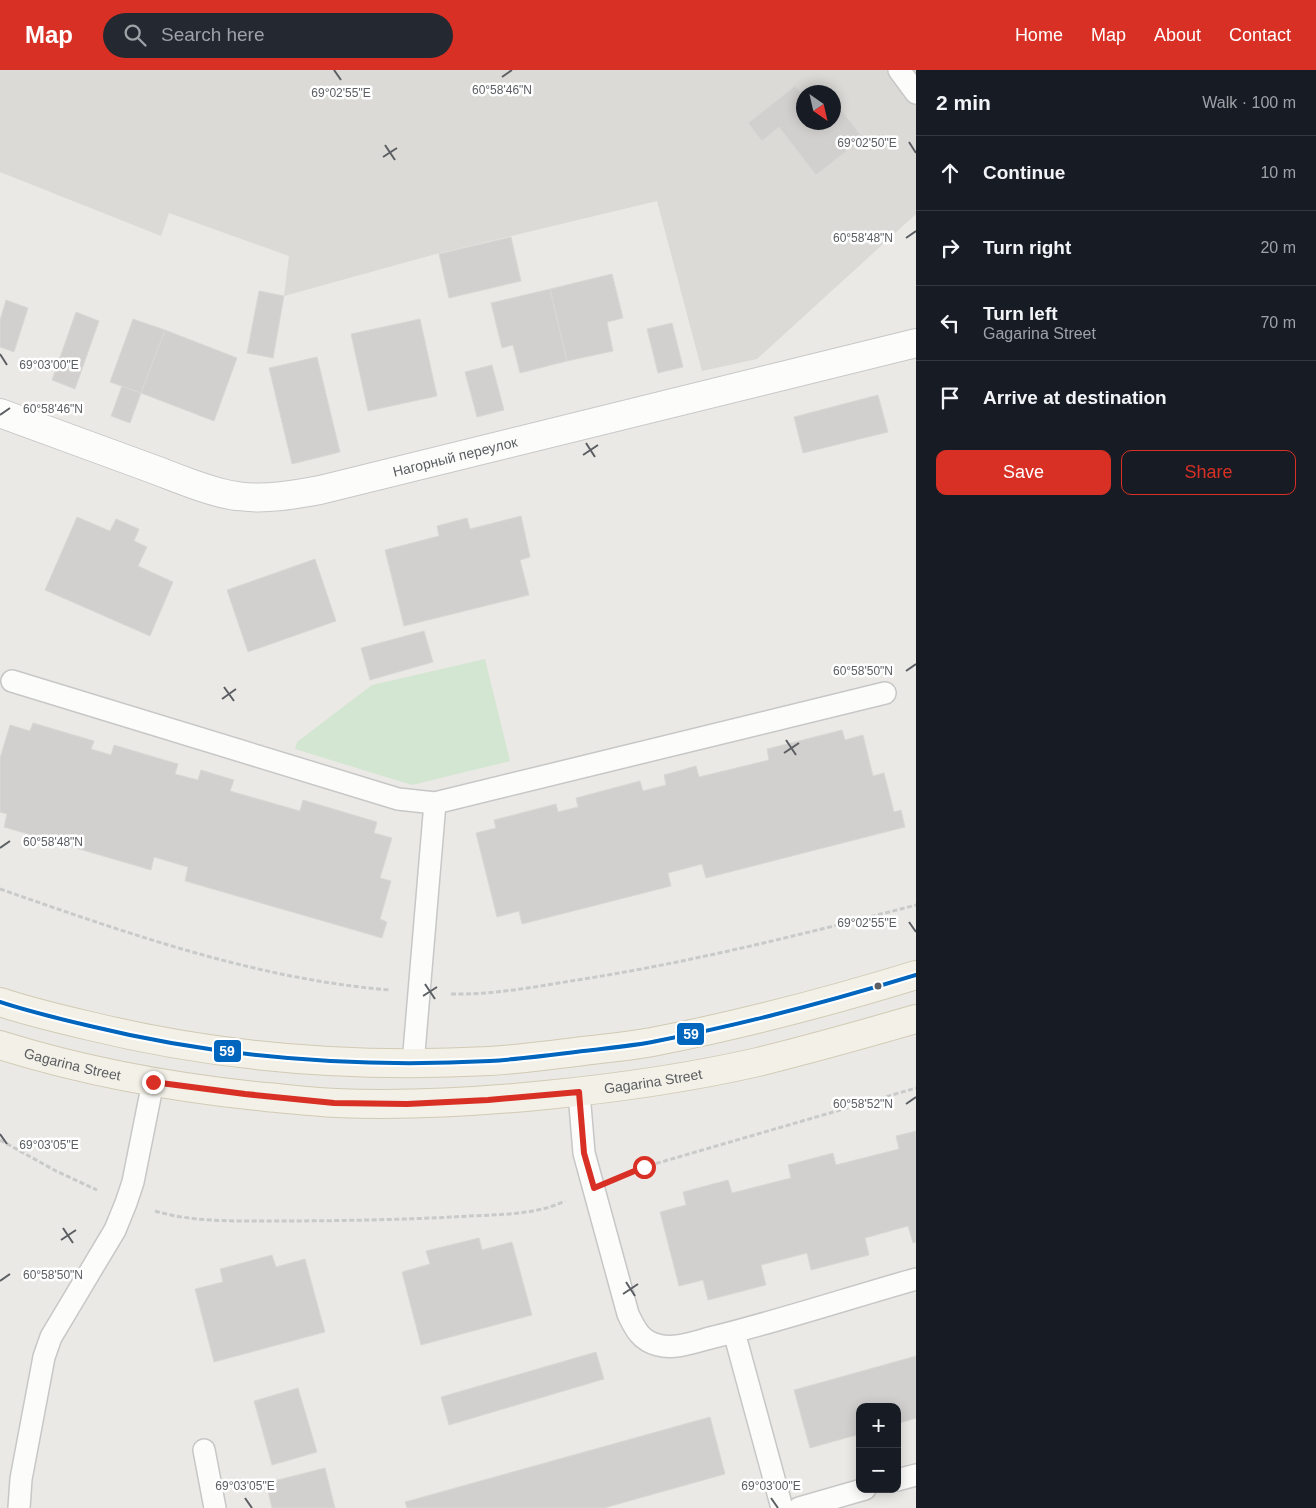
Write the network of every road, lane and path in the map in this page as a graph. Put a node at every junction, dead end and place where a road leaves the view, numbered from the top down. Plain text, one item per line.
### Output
1 (899, 70) edge
2 (916, 92) edge
3 (916, 344) edge
4 (0, 413) edge
5 (12, 681) dead end
6 (885, 693) dead end
7 (435, 803) junction
8 (916, 976) edge
9 (0, 1002) edge
10 (916, 1019) edge
11 (0, 1044) edge
12 (413, 1064) junction
13 (153, 1082) junction
14 (916, 1088) edge
15 (579, 1092) junction
16 (0, 1140) edge
17 (594, 1188) junction
18 (126, 1203) junction
19 (916, 1279) edge
20 (734, 1332) junction
21 (204, 1450) dead end
22 (916, 1474) edge
23 (901, 1479) edge
24 (856, 1492) edge
25 (19, 1508) edge
26 (216, 1508) edge
27 (782, 1508) edge
28 (800, 1508) edge

1 - 2 lane
3 - 4 street, Нагорный переулок
5 - 7 lane
6 - 7 lane
7 - 12 lane
8 - 12 main road
9 - 12 main road
10 - 15 main road, Gagarina Street
11 - 13 main road, Gagarina Street
13 - 15 main road, Gagarina Street
13 - 18 lane
14 - 17 path
15 - 17 lane
16 - 18 path
17 - 18 path
17 - 20 lane
18 - 25 lane
19 - 20 lane
20 - 27 lane
21 - 26 lane
22 - 23 lane
24 - 28 lane

